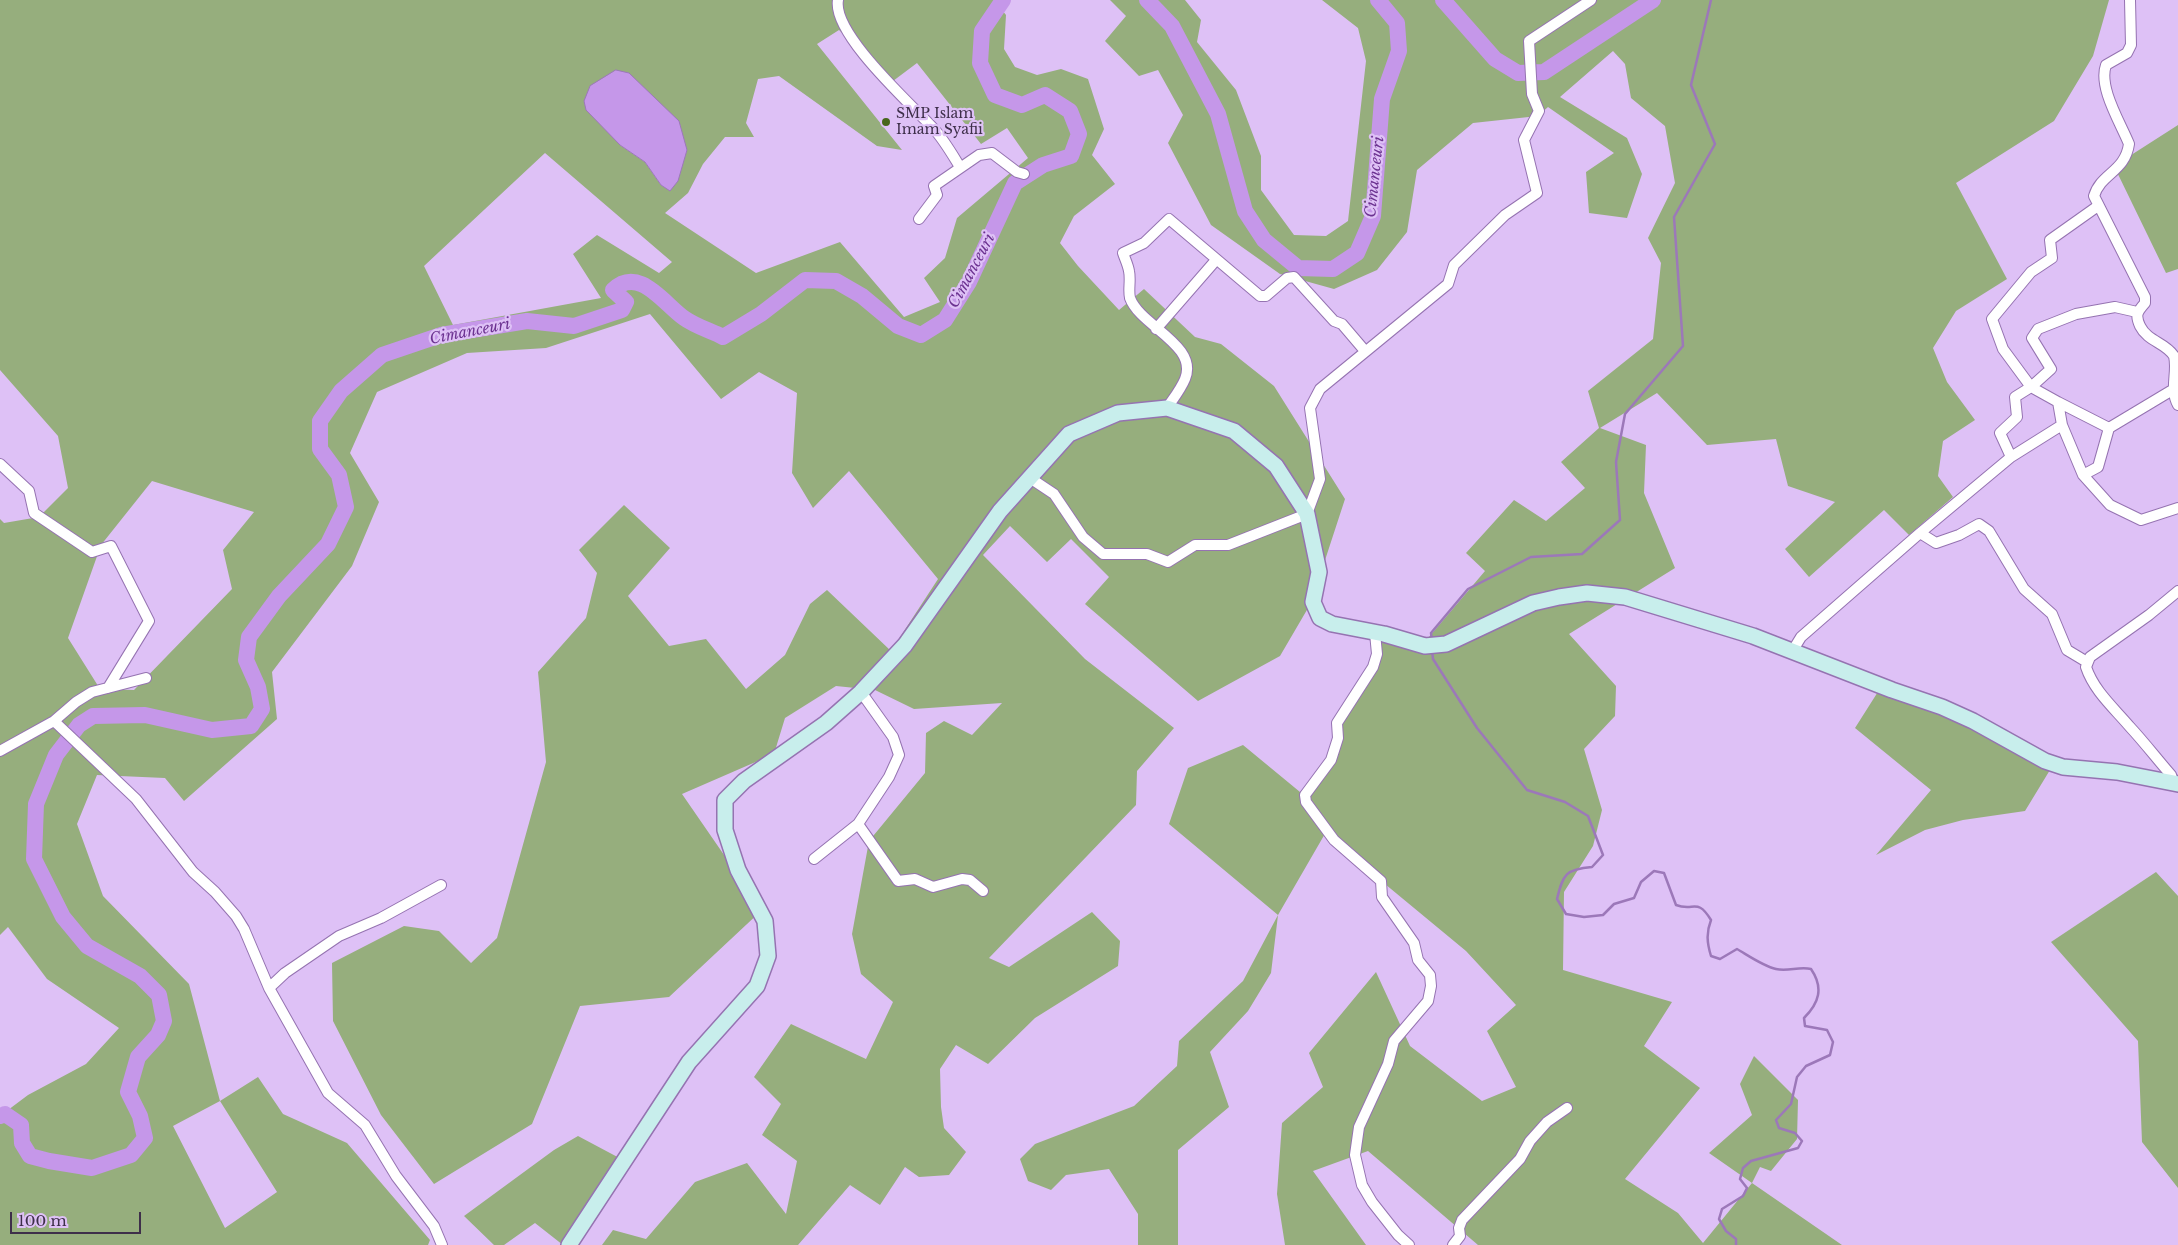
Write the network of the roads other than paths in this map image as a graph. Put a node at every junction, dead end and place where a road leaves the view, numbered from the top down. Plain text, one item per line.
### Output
1 (838, 0) edge
2 (1591, 0) edge
3 (2130, 0) edge
4 (960, 167) junction
5 (1024, 174) dead end
6 (2098, 206) junction
7 (919, 219) dead end
8 (1216, 260) junction
9 (2137, 312) junction
10 (1156, 329) junction
11 (1365, 351) junction
12 (2031, 387) junction
13 (2174, 389) junction
14 (2058, 402) junction
15 (2178, 405) edge
16 (1167, 408) junction
17 (2062, 425) junction
18 (2109, 428) junction
19 (2011, 457) junction
20 (0, 464) edge
21 (2083, 475) junction
22 (1030, 478) junction
23 (2178, 508) edge
24 (1307, 514) junction
25 (1920, 533) junction
26 (2178, 591) edge
27 (1375, 633) junction
28 (1792, 650) junction
29 (2087, 662) junction
30 (146, 678) dead end
31 (108, 688) junction
32 (861, 692) junction
33 (54, 721) junction
34 (0, 751) edge
35 (2176, 783) edge
36 (858, 824) junction
37 (814, 859) dead end
38 (442, 885) dead end
39 (983, 891) dead end
40 (269, 988) junction
41 (1567, 1108) dead end
42 (442, 1245) edge
43 (569, 1245) edge
44 (1409, 1245) edge
45 (1453, 1245) edge

1 - 4 street
2 - 11 street
3 - 6 street
4 - 5 street
4 - 7 street
6 - 9 street
6 - 12 street
8 - 10 street
8 - 10 street
8 - 11 street
9 - 12 street
9 - 13 street
10 - 16 street
11 - 24 street
12 - 14 street
12 - 19 street
13 - 15 street
13 - 18 street
14 - 17 street
14 - 18 street
16 - 22 street
16 - 24 street
17 - 19 street
17 - 21 street
18 - 21 street
19 - 25 street
20 - 31 street
21 - 23 street
22 - 24 street
22 - 32 street
24 - 27 street
25 - 28 street
25 - 29 street
26 - 29 street
27 - 28 street
27 - 44 street
28 - 35 street
29 - 35 street
30 - 31 street
31 - 33 street
32 - 36 street
32 - 43 street
33 - 34 street
33 - 40 street
36 - 37 street
36 - 39 street
38 - 40 street
40 - 42 street
41 - 45 street

